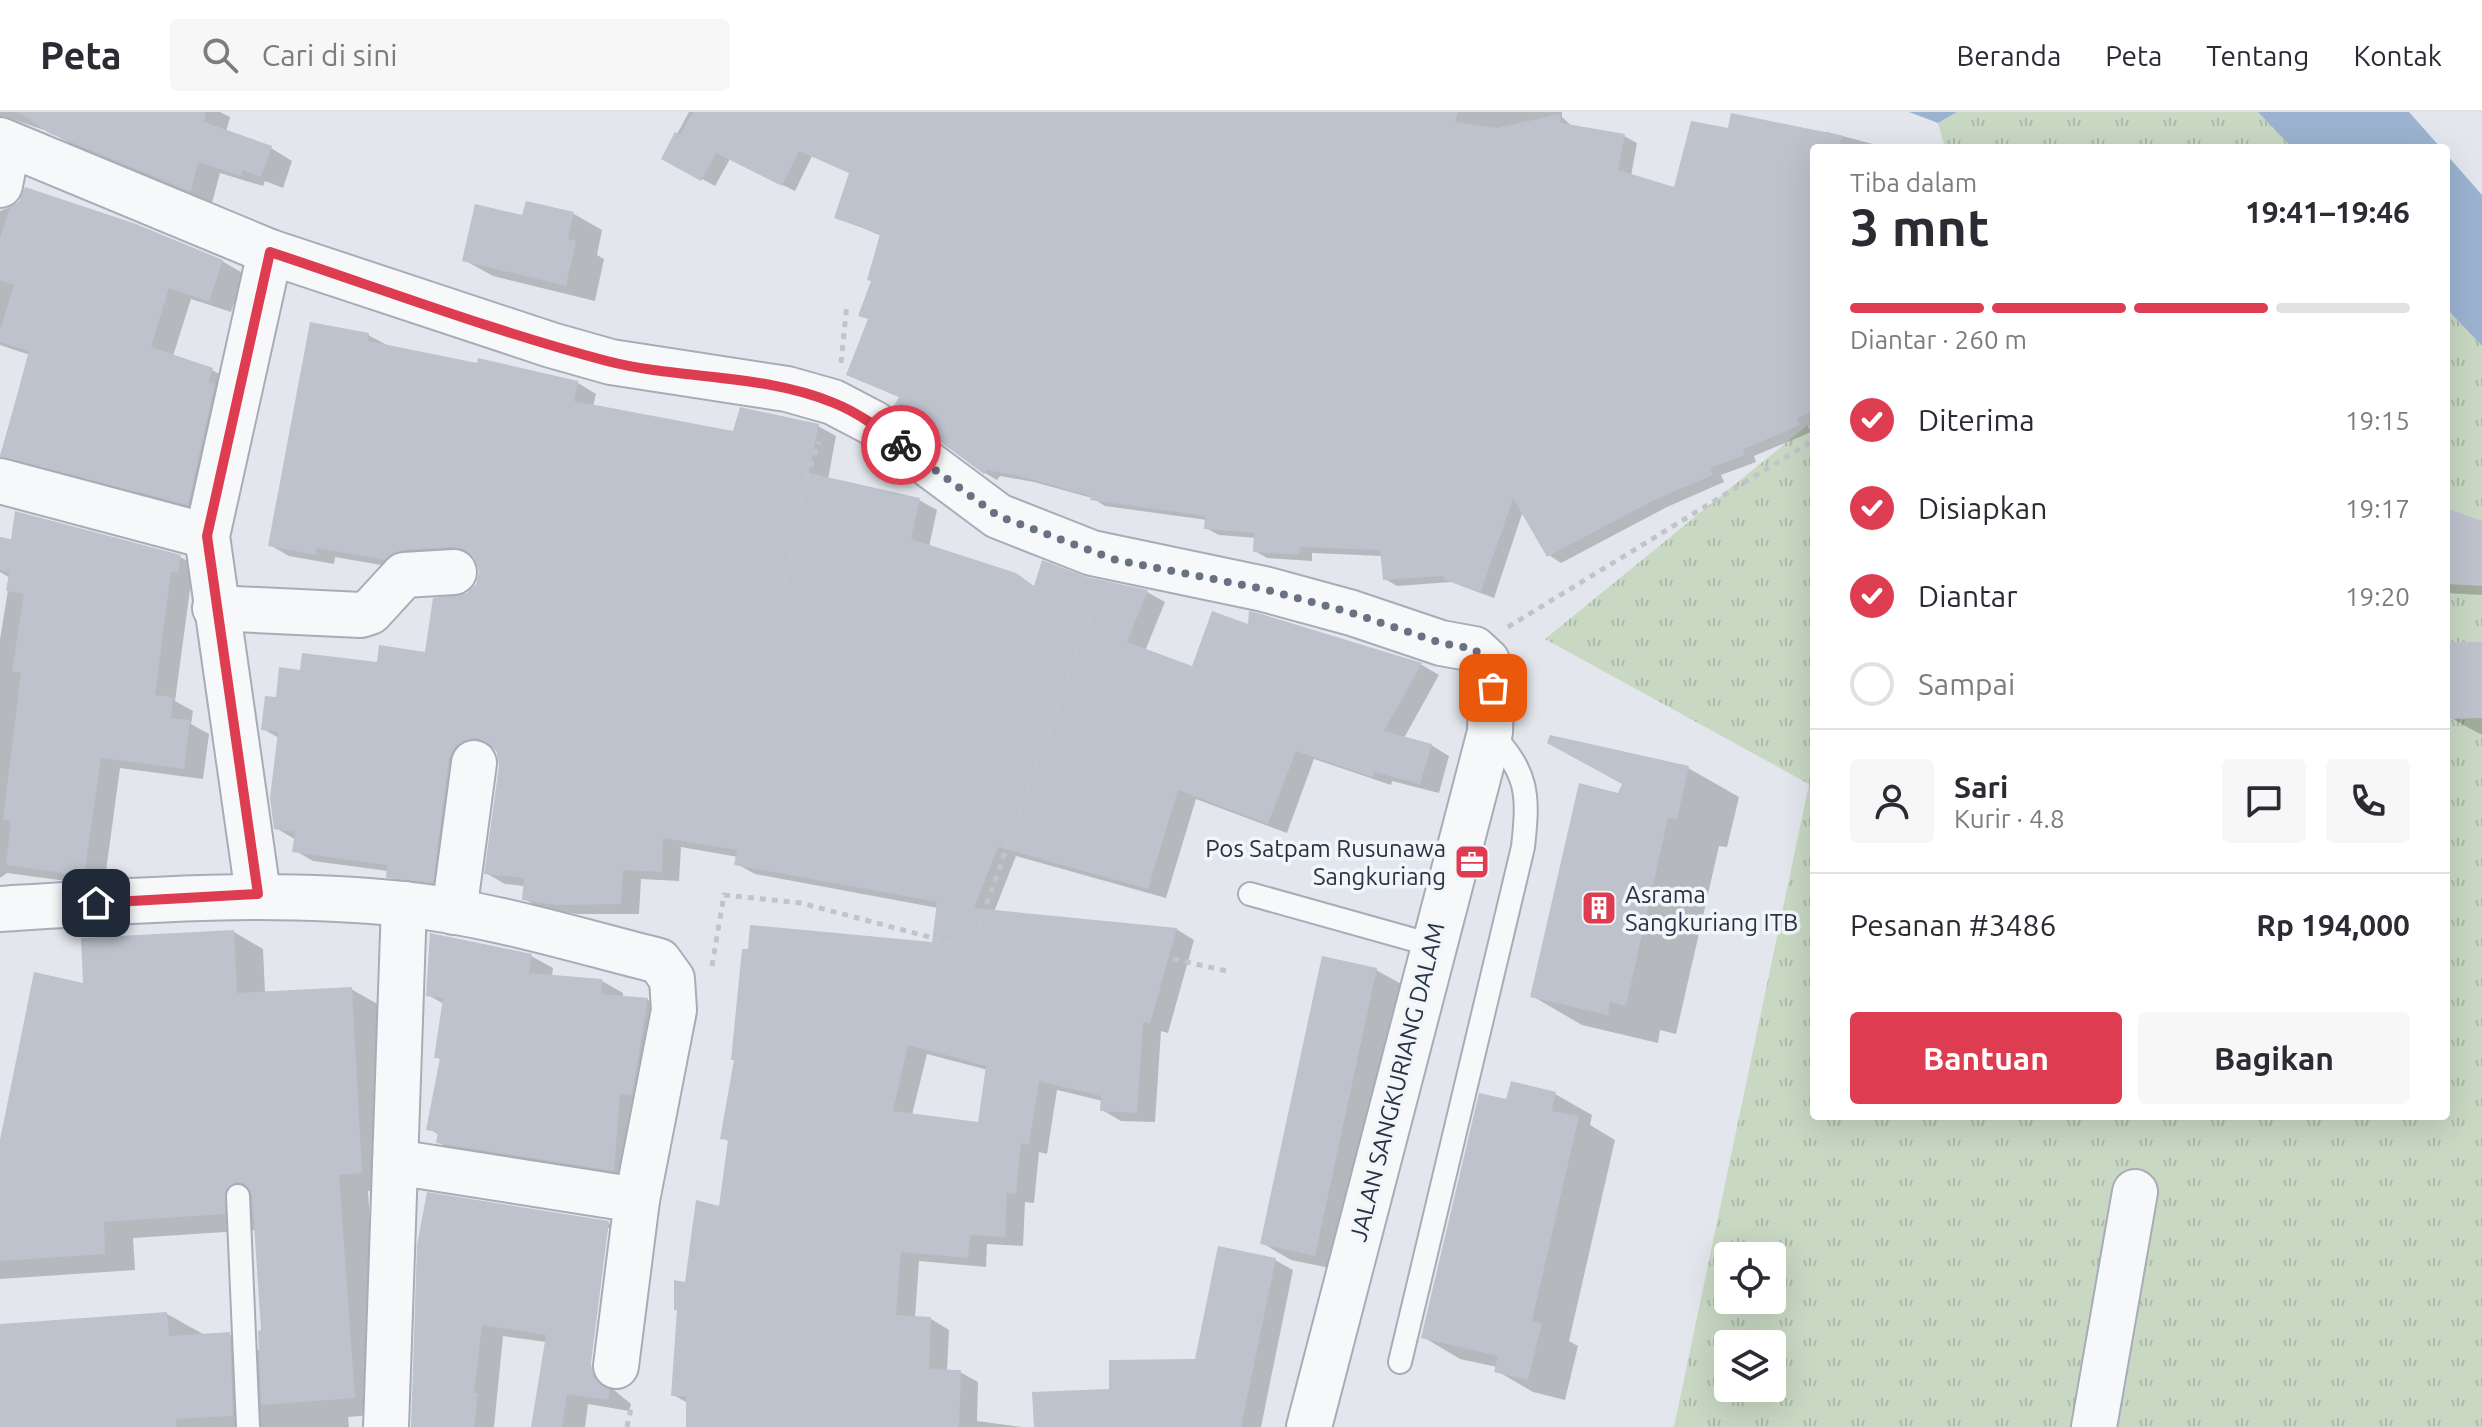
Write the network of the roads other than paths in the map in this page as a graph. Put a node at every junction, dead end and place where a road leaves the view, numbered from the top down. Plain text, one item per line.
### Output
1 (3, 156) edge
2 (270, 252) junction
3 (0, 481) edge
4 (207, 536) junction
5 (454, 572) dead end
6 (215, 608) junction
7 (1490, 732) junction
8 (474, 763) dead end
9 (258, 894) junction
10 (1250, 894) dead end
11 (404, 904) junction
12 (0, 909) edge
13 (454, 912) junction
14 (1432, 945) junction
15 (395, 1162) junction
16 (2135, 1192) dead end
17 (238, 1196) dead end
18 (637, 1200) junction
19 (1400, 1362) dead end
20 (624, 1382) road end
21 (248, 1427) edge
22 (386, 1427) edge
23 (1309, 1427) edge
24 (2094, 1427) edge

1 - 2 street
2 - 4 street
2 - 7 street, JALAN SANGKURIANG DALAM
3 - 4 street
4 - 6 street
5 - 6 street
6 - 9 street
7 - 14 street, JALAN SANGKURIANG DALAM
7 - 19 lane
8 - 13 street
9 - 11 street
9 - 12 street
10 - 14 lane
11 - 13 street
11 - 15 street
13 - 18 street
14 - 23 street, JALAN SANGKURIANG DALAM
15 - 18 street
15 - 22 street
16 - 24 street
17 - 21 lane
18 - 20 street

